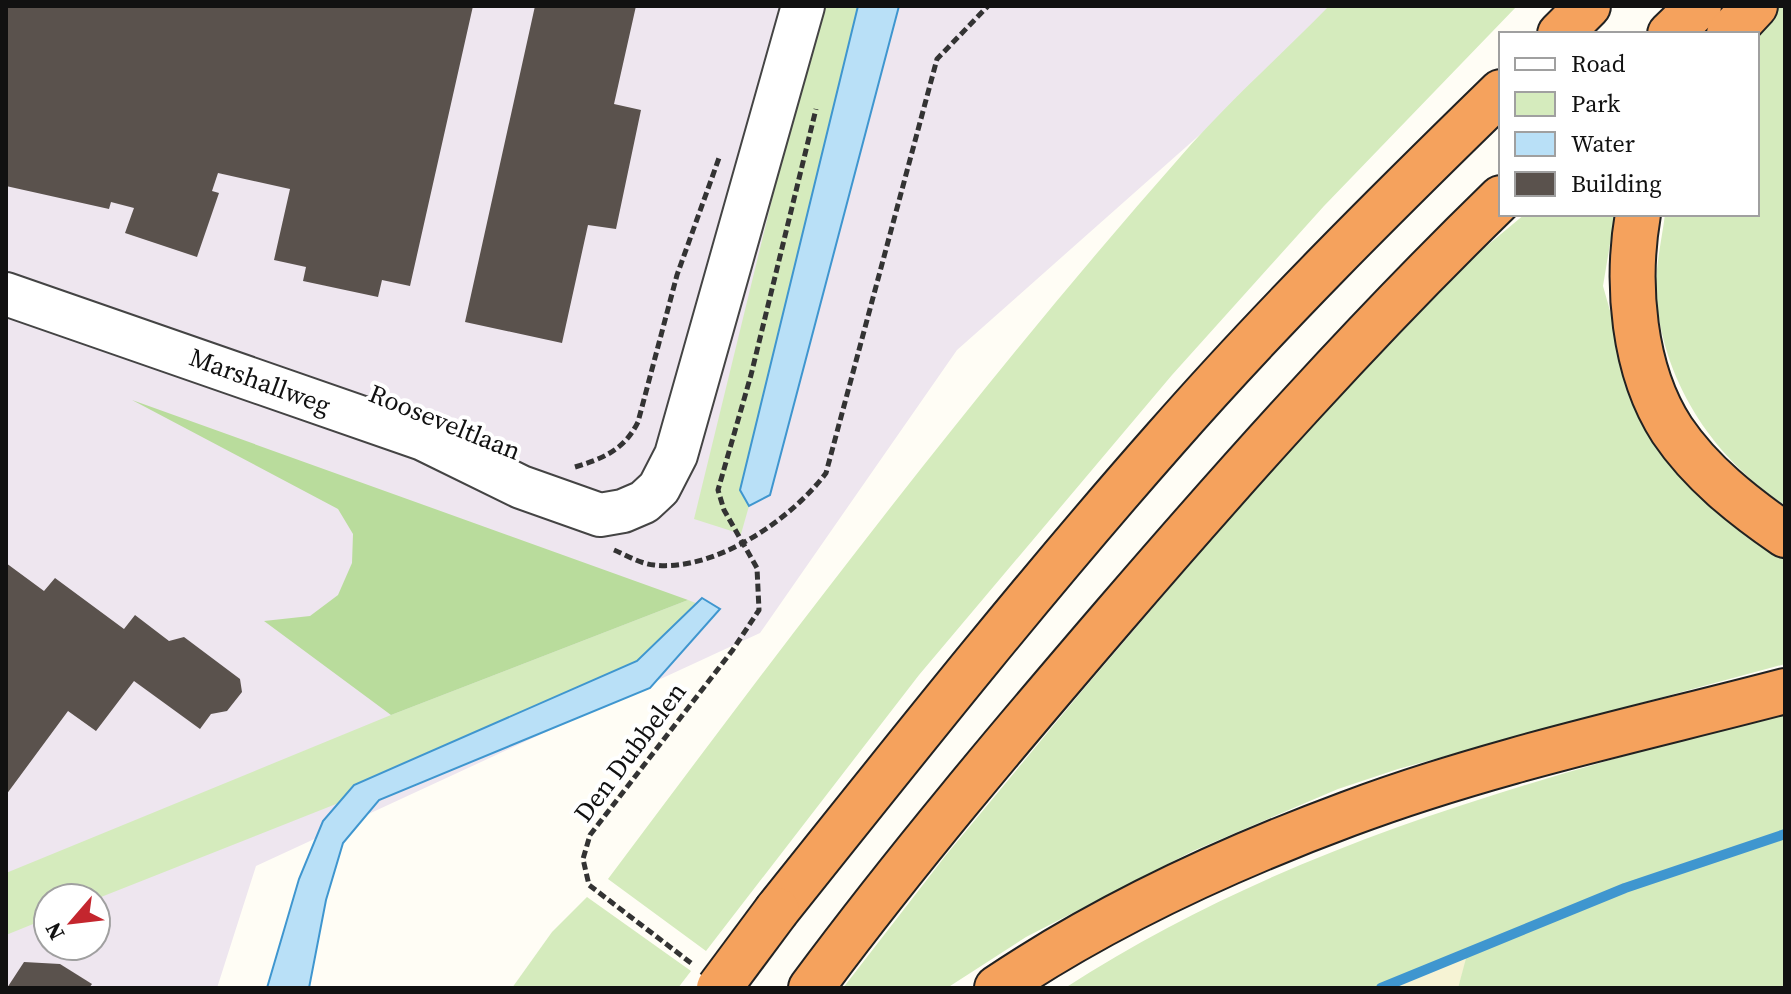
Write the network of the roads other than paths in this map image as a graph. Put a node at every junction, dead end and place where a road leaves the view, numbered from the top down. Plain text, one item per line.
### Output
1 (803, 6) edge
2 (1588, 6) edge
3 (1699, 6) edge
4 (1755, 6) edge
5 (1562, 32) edge
6 (1672, 32) edge
7 (1731, 32) edge
8 (1499, 94) edge
9 (1499, 200) edge
10 (1638, 216) edge
11 (6, 294) edge
12 (1785, 535) edge
13 (1785, 691) edge
14 (824, 971) edge
15 (710, 980) edge
16 (997, 988) edge

1 - 11 street, Marshallweg
2 - 5 highway
3 - 6 highway
4 - 7 highway
8 - 15 highway, bridge
9 - 14 highway
10 - 12 highway
13 - 16 highway

